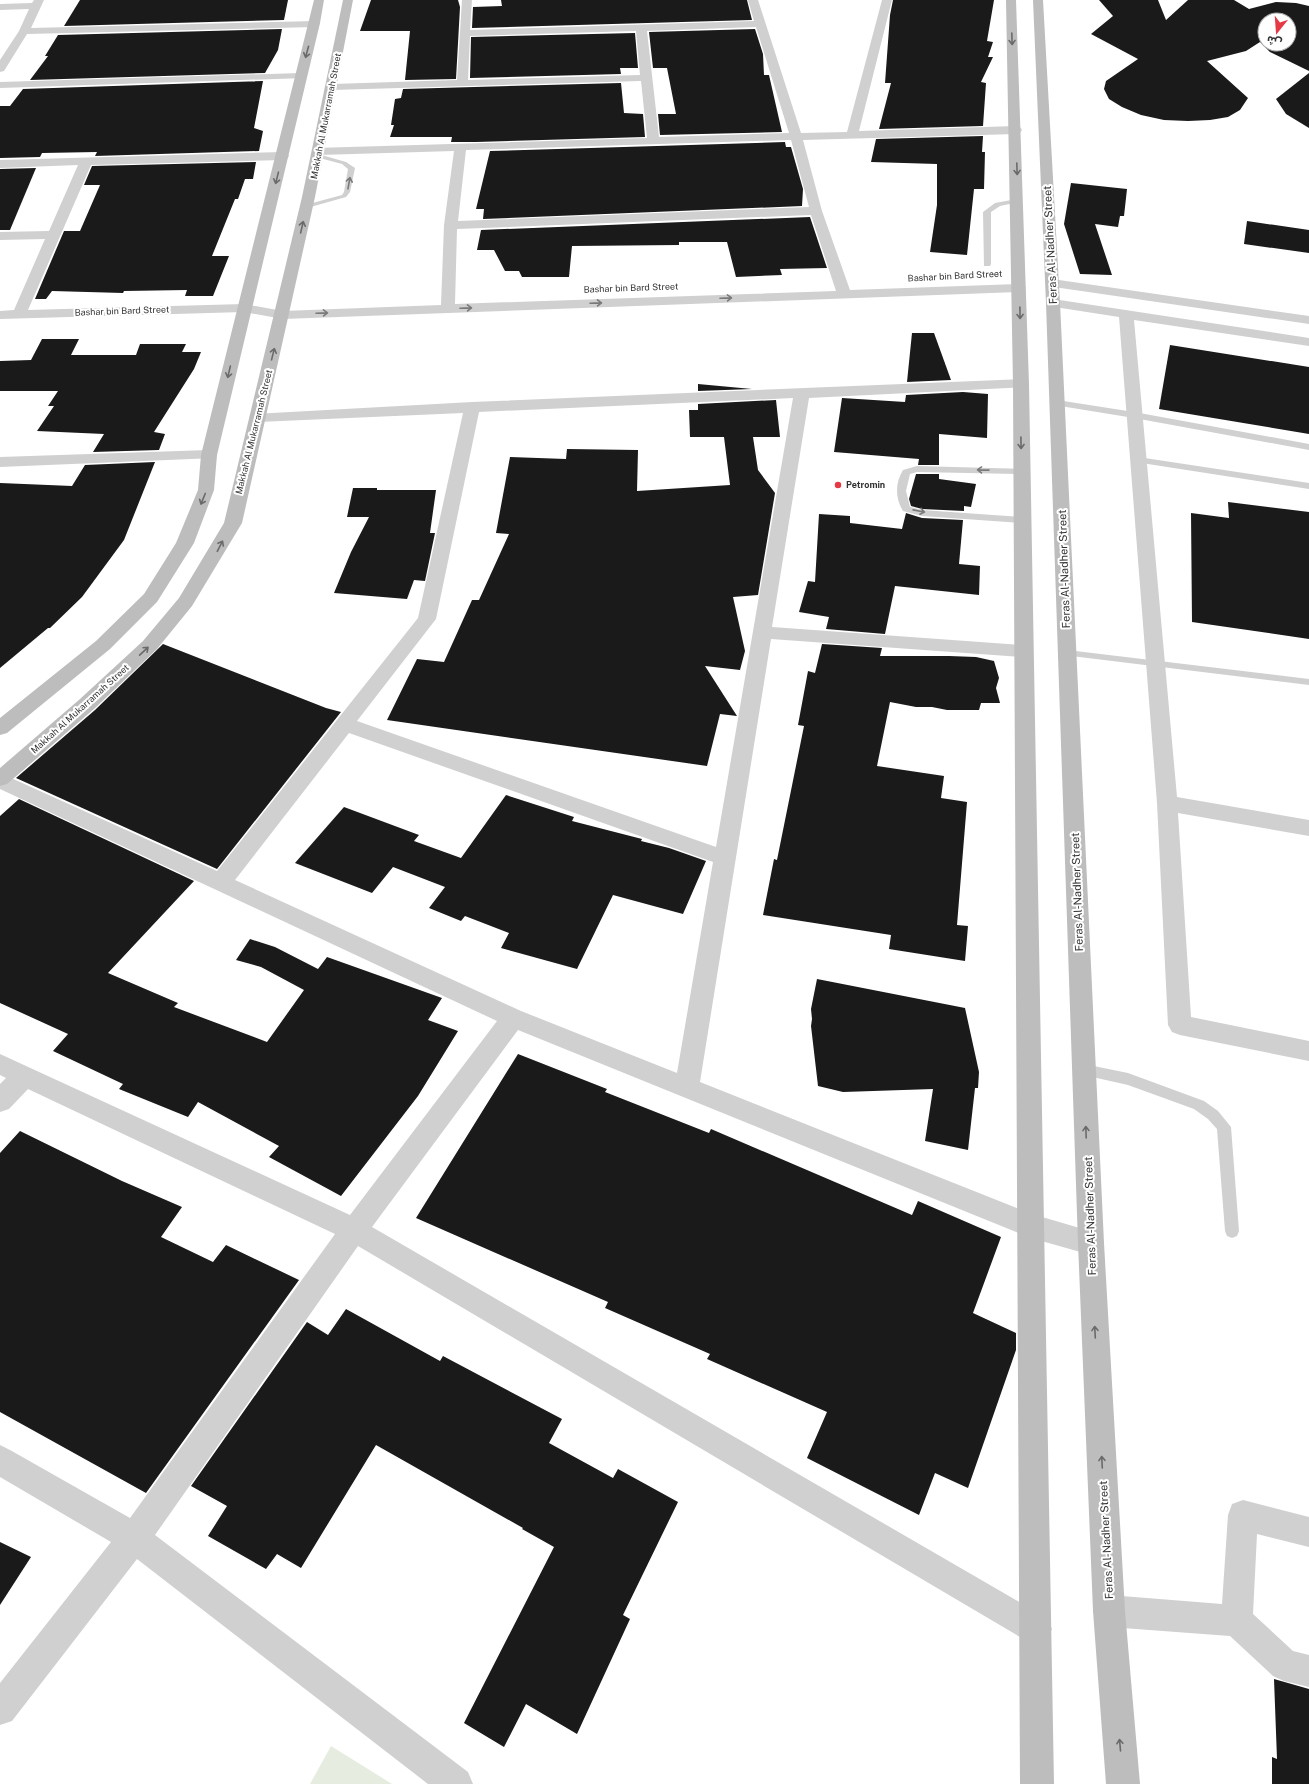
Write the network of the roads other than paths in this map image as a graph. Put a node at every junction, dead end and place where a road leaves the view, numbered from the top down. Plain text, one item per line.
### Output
1 (319, 0) edge
2 (348, 0) edge
3 (467, 0) edge
4 (753, 0) edge
5 (887, 0) edge
6 (1011, 0) edge
7 (1038, 0) edge
8 (38, 3) edge
9 (0, 7) edge
10 (315, 24) junction
11 (761, 24) junction
12 (641, 28) junction
13 (24, 31) junction
14 (464, 33) junction
15 (0, 69) edge
16 (301, 76) junction
17 (646, 78) junction
18 (462, 83) junction
19 (0, 86) edge
20 (332, 86) junction
21 (1016, 130) junction
22 (852, 135) junction
23 (796, 137) junction
24 (653, 141) junction
25 (460, 147) junction
26 (319, 154) junction
27 (283, 156) junction
28 (86, 162) junction
29 (0, 164) edge
30 (1017, 201) junction
31 (307, 206) junction
32 (816, 211) junction
33 (451, 225) junction
34 (54, 234) junction
35 (0, 236) edge
36 (1001, 275) junction
37 (855, 280) dead end
38 (824, 282) dead end
39 (842, 287) junction
40 (1053, 293) junction
41 (448, 294) junction
42 (464, 294) dead end
43 (433, 295) dead end
44 (294, 299) junction
45 (244, 308) junction
46 (448, 309) junction
47 (19, 314) junction
48 (1126, 314) junction
49 (0, 315) edge
50 (283, 315) junction
51 (1309, 320) edge
52 (1309, 342) edge
53 (1021, 384) junction
54 (802, 393) junction
55 (1057, 403) junction
56 (472, 407) junction
57 (1134, 415) junction
58 (258, 416) junction
59 (1309, 447) edge
60 (209, 455) junction
61 (1138, 460) junction
62 (0, 462) edge
63 (1022, 471) junction
64 (1309, 486) edge
65 (1022, 520) junction
66 (762, 632) junction
67 (1023, 651) junction
68 (1067, 653) junction
69 (1155, 663) junction
70 (1309, 682) edge
71 (344, 724) junction
72 (0, 728) edge
73 (0, 780) edge
74 (1166, 803) junction
75 (1309, 828) edge
76 (725, 858) junction
77 (221, 882) junction
78 (513, 1018) junction
79 (1309, 1051) edge
80 (0, 1064) edge
81 (1084, 1070) junction
82 (24, 1076) junction
83 (687, 1087) junction
84 (0, 1101) edge
85 (1031, 1226) junction
86 (354, 1230) junction
87 (1232, 1231) dead end
88 (1091, 1243) junction
89 (0, 1460) edge
90 (1309, 1532) edge
91 (134, 1538) junction
92 (1109, 1611) junction
93 (1237, 1621) junction
94 (1036, 1629) junction
95 (1309, 1671) edge
96 (0, 1709) edge
97 (456, 1784) edge
98 (1037, 1784) edge
99 (1123, 1784) edge

1 - 10 street
2 - 20 street, Makkah Al Mukarramah Street
3 - 14 street
4 - 11 street
5 - 22 street
6 -> 21 street
7 - 40 street, Feras Al-Nadher Street
8 - 9 street
8 - 13 street
10 - 13 street
10 -> 16 street
11 - 12 street
11 - 23 street
12 - 14 street
12 - 17 street
13 - 15 street
14 - 18 street
16 - 19 street
16 - 27 street
17 - 18 street
17 - 24 street
18 - 20 street
20 - 26 street, Makkah Al Mukarramah Street
21 - 22 street
21 -> 30 street
22 - 23 street
23 - 24 street
23 - 32 street
24 - 25 street
25 - 26 street
25 - 33 street
26 - 31 street, Makkah Al Mukarramah Street
31 -> 26 lane
27 - 28 street
27 -> 45 street
28 - 29 street
28 - 34 street
30 - 36 street
30 - 36 lane
44 -> 31 street, Makkah Al Mukarramah Street
32 - 33 street
32 - 39 street
33 - 41 street
34 - 35 street
34 - 47 street
36 - 39 street, Bashar bin Bard Street
36 -> 53 street
37 - 39 street, Bashar bin Bard Street
38 - 39 street, Bashar bin Bard Street
46 -> 39 street, Bashar bin Bard Street
40 - 48 street
40 - 51 street
40 - 55 street, Feras Al-Nadher Street
41 - 42 street
41 - 43 street
41 - 46 street
44 - 45 street, Bashar bin Bard Street
44 - 50 street, Makkah Al Mukarramah Street
45 - 47 street, Bashar bin Bard Street
45 - 50 street, Bashar bin Bard Street
45 -> 60 street
50 -> 46 street, Bashar bin Bard Street
47 - 49 street, Bashar bin Bard Street
48 - 52 street
48 - 57 street
58 -> 50 street, Makkah Al Mukarramah Street
53 - 54 street
53 -> 63 street
54 - 56 street
54 - 66 street
55 - 57 lane
55 - 68 street, Feras Al-Nadher Street
56 - 58 street
56 - 71 street
57 - 59 lane
57 - 61 street
73 -> 58 street, Makkah Al Mukarramah Street
60 - 62 street
60 -> 72 street
61 - 64 lane
61 - 69 street
63 - 65 street
63 -> 65 lane
65 - 67 street
66 - 67 street
66 - 76 street
67 - 85 street
68 - 69 lane
68 - 81 street, Feras Al-Nadher Street
69 - 70 lane
69 - 74 street
71 - 76 street
71 - 77 street
73 - 77 street
74 - 75 street
74 - 79 street
76 - 83 street
77 - 78 street
78 - 83 street
78 - 86 street
80 - 82 street
81 - 87 lane
88 -> 81 street, Feras Al-Nadher Street
82 - 84 street
82 - 86 street
83 - 85 street
85 - 88 street
85 - 94 street
86 - 91 street
86 - 94 street
92 -> 88 street, Feras Al-Nadher Street
89 - 91 street
90 - 93 street
91 - 96 street
91 - 97 street
92 - 93 street
99 -> 92 street, Feras Al-Nadher Street
93 - 95 street
94 - 98 street

